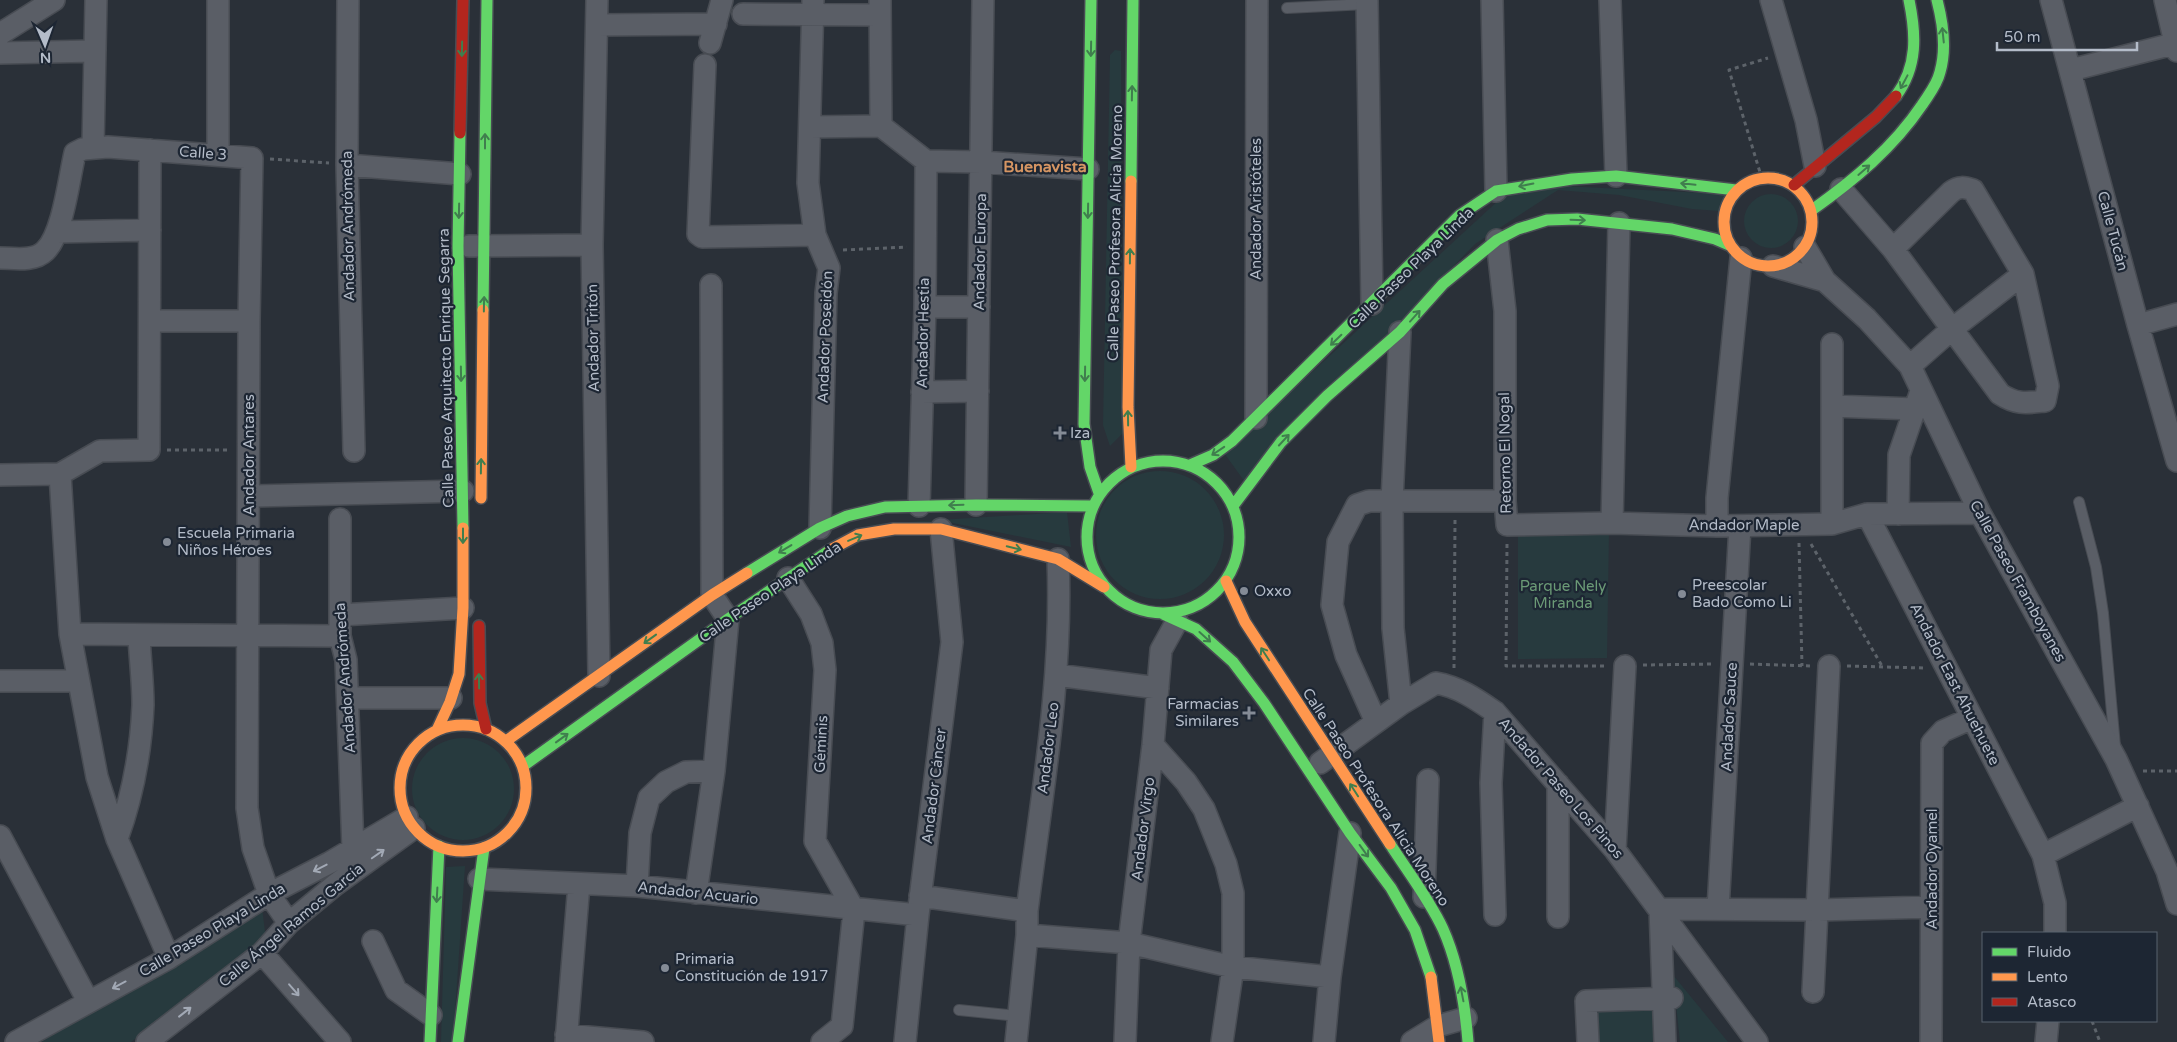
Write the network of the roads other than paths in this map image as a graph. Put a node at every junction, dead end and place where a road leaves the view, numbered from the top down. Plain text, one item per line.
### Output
1 (54, 0) edge
2 (96, 0) edge
3 (218, 0) edge
4 (348, 0) edge
5 (463, 0) edge
6 (486, 0) edge
7 (597, 0) edge
8 (722, 0) edge
9 (983, 0) edge
10 (1091, 0) edge
11 (1133, 0) edge
12 (1257, 0) edge
13 (1492, 0) edge
14 (1610, 0) edge
15 (1771, 0) edge
16 (1909, 0) edge
17 (1937, 0) edge
18 (2051, 0) edge
19 (2165, 0) edge
20 (1367, 2) edge
21 (813, 7) edge
22 (879, 8) edge
23 (1287, 8) dead end
24 (743, 14) dead end
25 (597, 25) junction
26 (0, 34) edge
27 (2176, 46) edge
28 (94, 51) junction
29 (0, 53) edge
30 (705, 65) dead end
31 (2071, 70) junction
32 (881, 126) junction
33 (810, 127) junction
34 (93, 147) junction
35 (150, 150) junction
36 (218, 154) junction
37 (252, 158) joint
38 (926, 161) junction
39 (981, 162) junction
40 (347, 165) junction
41 (1816, 166) junction
42 (1088, 169) junction
43 (460, 174) junction
44 (1616, 176) junction
45 (1794, 185) junction
46 (1841, 189) junction
47 (1736, 190) junction
48 (1496, 191) junction
49 (1812, 210) junction
50 (1619, 224) junction
51 (150, 230) junction
52 (57, 232) junction
53 (1497, 240) junction
54 (819, 243) junction
55 (592, 245) junction
56 (458, 246) junction
57 (484, 246) junction
58 (1805, 247) junction
59 (1893, 249) junction
60 (1735, 251) junction
61 (0, 258) edge
62 (1773, 266) junction
63 (2023, 274) junction
64 (1825, 281) junction
65 (711, 285) dead end
66 (1372, 304) junction
67 (925, 306) junction
68 (979, 307) junction
69 (2177, 314) edge
70 (150, 321) junction
71 (249, 321) junction
72 (2138, 325) junction
73 (1952, 329) junction
74 (1400, 332) junction
75 (1832, 344) dead end
76 (1910, 366) junction
77 (978, 391) junction
78 (922, 392) junction
79 (1918, 400) junction
80 (1832, 406) junction
81 (1256, 418) junction
82 (354, 451) dead end
83 (2177, 461) edge
84 (1190, 465) junction
85 (1131, 467) junction
86 (60, 474) junction
87 (0, 476) edge
88 (463, 491) junction
89 (1099, 493) junction
90 (249, 496) junction
91 (1392, 501) junction
92 (1505, 501) junction
93 (2079, 502) dead end
94 (976, 505) junction
95 (919, 506) junction
96 (1092, 506) junction
97 (1233, 506) junction
98 (481, 512) dead end
99 (1980, 513) junction
100 (1867, 514) junction
101 (1898, 514) junction
102 (340, 519) dead end
103 (1612, 523) junction
104 (1832, 524) junction
105 (1507, 526) joint
106 (1717, 526) junction
107 (1740, 526) junction
108 (820, 528) junction
109 (942, 530) junction
110 (1058, 559) junction
111 (788, 578) junction
112 (1226, 581) junction
113 (1104, 587) junction
114 (712, 595) junction
115 (471, 609) junction
116 (340, 614) junction
117 (1170, 617) junction
118 (728, 619) junction
119 (70, 634) junction
120 (248, 635) junction
121 (139, 636) junction
122 (340, 636) junction
123 (1625, 666) dead end
124 (1828, 666) dead end
125 (1056, 675) junction
126 (599, 676) junction
127 (0, 681) edge
128 (78, 681) junction
129 (1158, 688) junction
130 (348, 698) junction
131 (451, 698) junction
132 (1401, 704) junction
133 (1495, 712) junction
134 (1972, 718) junction
135 (1376, 722) junction
136 (486, 729) junction
137 (437, 730) junction
138 (506, 741) junction
139 (1152, 745) junction
140 (1331, 756) junction
141 (523, 766) junction
142 (2119, 766) junction
143 (1309, 770) junction
144 (714, 771) junction
145 (1428, 780) dead end
146 (1558, 784) junction
147 (2138, 806) junction
148 (411, 823) junction
149 (1350, 833) junction
150 (0, 836) edge
151 (117, 839) junction
152 (439, 846) junction
153 (484, 848) junction
154 (1615, 850) junction
155 (2043, 855) junction
156 (355, 858) junction
157 (479, 879) junction
158 (579, 884) junction
159 (637, 886) junction
160 (696, 893) junction
161 (269, 894) junction
162 (1424, 897) junction
163 (2177, 904) edge
164 (919, 906) junction
165 (1931, 907) junction
166 (1660, 909) junction
167 (1718, 909) junction
168 (854, 910) junction
169 (1818, 910) junction
170 (1027, 911) junction
171 (1495, 915) dead end
172 (1558, 918) dead end
173 (289, 923) junction
174 (2055, 932) edge
175 (1027, 935) junction
176 (373, 941) dead end
177 (1130, 943) junction
178 (262, 953) junction
179 (169, 958) junction
180 (1233, 967) junction
181 (1330, 978) junction
182 (1813, 992) dead end
183 (1667, 998) junction
184 (88, 1001) junction
185 (958, 1010) dead end
186 (431, 1015) junction
187 (1018, 1016) junction
188 (1466, 1018) junction
189 (2048, 1022) edge
190 (1439, 1034) edge
191 (566, 1039) edge
192 (16, 1042) edge
193 (146, 1042) edge
194 (340, 1042) edge
195 (430, 1042) edge
196 (458, 1042) edge
197 (643, 1042) edge
198 (822, 1042) edge
199 (905, 1042) edge
200 (1016, 1042) edge
201 (1125, 1042) edge
202 (1222, 1042) edge
203 (1324, 1042) edge
204 (1412, 1042) edge
205 (1468, 1042) edge
206 (1588, 1042) edge
207 (1665, 1042) edge
208 (1757, 1042) edge
209 (1931, 1042) edge
210 (2046, 1042) edge

1 - 26 street
2 - 28 street
3 - 36 street
4 - 40 street, Andador Andrómeda
5 -> 43 street, Calle Paseo Arquitecto Enrique Segarra
57 -> 6 street
7 - 25 street, Andador Tritón
8 - 25 street
9 - 39 street, Andador Europa
10 -> 42 street, Calle Paseo Profesora Alicia Moreno
85 -> 11 street, Calle Paseo Profesora Alicia Moreno
12 - 81 street, Andador Aristóteles
13 - 48 street
14 - 44 street
15 - 41 street
16 -> 41 street
46 -> 17 street
18 - 31 street, Calle Tucán
19 - 27 street
20 - 23 lane
20 - 66 street
21 - 22 street
21 - 24 street
21 - 33 street, Andador Poseidón
22 - 32 street
25 - 55 street, Andador Tritón
27 - 31 street
28 - 29 street
28 - 34 street
30 - 54 street
31 - 72 street, Calle Tucán
32 - 33 street
32 - 38 street
33 - 54 street, Andador Poseidón
34 - 35 street, Calle 3
34 - 52 street
35 - 36 street, Calle 3
35 - 51 street
36 - 37 street, Calle 3
37 - 71 street, Andador Antares
38 - 39 street
38 - 67 street, Andador Hestia
39 - 42 street
39 - 68 street, Andador Europa
40 - 43 street
40 - 82 street, Andador Andrómeda
41 - 45 street
42 -> 89 street, Calle Paseo Profesora Alicia Moreno
43 -> 56 street, Calle Paseo Arquitecto Enrique Segarra
47 -> 44 street, Calle Paseo Playa Linda
44 -> 48 street, Calle Paseo Playa Linda
45 - 47 street
45 - 49 street
46 - 49 street
46 - 59 street
47 - 60 street
48 - 66 street, Calle Paseo Playa Linda
49 - 58 street
53 -> 50 street
50 - 60 street
50 - 103 street
51 - 52 street
51 - 70 street
52 - 61 street
74 -> 53 street
53 - 92 street, Retorno El Nogal
54 - 108 street, Andador Poseidón
55 - 57 street
55 - 126 street, Andador Tritón
56 - 57 street
56 -> 88 street, Calle Paseo Arquitecto Enrique Segarra
98 -> 57 street
58 - 62 street
58 - 64 street, Calle Paseo Framboyanes
59 - 63 street
59 - 73 street
60 - 62 street
60 - 106 street
62 - 64 street, Calle Paseo Framboyanes
63 - 73 street
63 - 73 street
64 - 76 street, Calle Paseo Framboyanes
65 - 114 street
66 -> 81 street, Calle Paseo Playa Linda
67 - 68 street
67 - 78 street, Andador Hestia
68 - 77 street, Andador Europa
69 - 72 street
70 - 71 street
70 - 86 street
71 - 90 street, Andador Antares
72 - 83 street, Calle Tucán
73 - 76 street
74 - 91 street
97 -> 74 street
75 - 80 street
76 - 79 street, Calle Paseo Framboyanes
77 - 78 street
77 - 94 street, Andador Europa
78 - 95 street, Andador Hestia
79 - 80 street
79 - 99 street, Calle Paseo Framboyanes
79 - 101 street
80 - 104 street
81 -> 84 street, Calle Paseo Playa Linda
84 - 85 street
84 - 97 street
85 - 89 street
86 - 87 street
86 - 119 street
88 - 90 street
88 -> 115 street, Calle Paseo Arquitecto Enrique Segarra
89 - 96 street
90 - 120 street, Andador Antares
91 - 92 street
91 - 132 street
91 - 135 street
92 - 105 street, Retorno El Nogal
93 - 142 lane
94 -> 95 street, Calle Paseo Playa Linda
94 - 96 street, Calle Paseo Playa Linda
95 - 108 street, Calle Paseo Playa Linda
96 - 113 street
97 - 112 street
99 - 101 street, Andador Maple
99 - 142 street, Calle Paseo Framboyanes
100 - 101 street, Andador Maple
100 - 104 street, Andador Maple
100 - 134 street, Andador East Ahuehuete
102 - 116 street, Andador Andrómeda
103 - 105 street, Andador Maple
103 - 106 street, Andador Maple
104 - 107 street, Andador Maple
106 - 107 street, Andador Maple
107 - 167 street, Andador Sauce
108 -> 114 street, Calle Paseo Playa Linda
109 -> 110 street, Calle Paseo Playa Linda
111 -> 109 street, Calle Paseo Playa Linda
109 - 164 street, Andador Cáncer
110 - 113 street, Calle Paseo Playa Linda
110 - 125 street, Andador Leo
111 - 118 street, Calle Paseo Playa Linda
111 - 168 street, Géminis
112 - 117 street
140 -> 112 street, Calle Paseo Profesora Alicia Moreno
113 - 117 street
114 - 118 street
114 -> 126 street, Calle Paseo Playa Linda
115 - 116 street
115 - 131 street, Calle Paseo Arquitecto Enrique Segarra
136 -> 115 street, Calle Paseo Arquitecto Enrique Segarra
116 - 122 street, Andador Andrómeda
117 - 129 street, Andador Virgo
117 -> 143 street
141 -> 118 street, Calle Paseo Playa Linda
118 - 144 street
119 - 121 street
119 - 128 street
120 - 121 street
120 - 122 street
120 - 161 street, Andador Antares
121 - 151 street
122 - 130 street, Andador Andrómeda
123 - 154 street
124 - 169 street
125 - 129 street
125 - 170 street, Andador Leo
126 - 138 street, Calle Paseo Playa Linda
127 - 128 street
128 - 151 street
129 - 139 street, Andador Virgo
130 - 131 street
130 - 156 street, Andador Andrómeda
131 - 137 street, Calle Paseo Arquitecto Enrique Segarra
132 - 133 street, Andador Paseo Los Pinos
132 - 135 street
133 - 146 street, Andador Paseo Los Pinos
133 - 171 street
134 - 155 street, Andador East Ahuehuete
134 - 165 street, Andador Oyamel
135 - 140 street
136 - 137 street
136 - 138 street
137 - 148 street
138 - 141 street
139 - 177 street, Andador Virgo
139 - 180 street
140 - 143 street
162 -> 140 street, Calle Paseo Profesora Alicia Moreno
141 - 153 street
142 - 147 street, Calle Paseo Framboyanes
143 - 149 street
144 - 159 street
144 - 160 street
145 - 162 street
146 - 154 street, Andador Paseo Los Pinos
146 - 172 street
147 - 155 street
147 - 163 street, Calle Paseo Framboyanes
148 - 152 street
148 - 156 street, Calle Paseo Playa Linda
149 - 181 street
149 -> 190 street
150 - 184 street
151 - 179 street
152 - 153 street
152 -> 186 street
153 - 157 street
154 - 166 street, Andador Paseo Los Pinos
155 - 174 street, Andador East Ahuehuete
156 -> 161 street, Calle Paseo Playa Linda
156 - 173 street, Calle Ángel Ramos García
157 - 158 street, Andador Acuario
157 - 196 street
158 - 159 street, Andador Acuario
158 - 191 street
159 - 160 street, Andador Acuario
160 - 168 street, Andador Acuario
161 - 173 street, Andador Antares
161 - 179 street, Calle Paseo Playa Linda
188 -> 162 street, Calle Paseo Profesora Alicia Moreno
164 - 168 street, Andador Acuario
164 - 170 street, Andador Acuario
164 - 199 street, Andador Cáncer
165 - 169 street
165 - 209 street, Andador Oyamel
166 - 167 street
166 - 183 street
166 - 208 street, Andador Paseo Los Pinos
167 - 169 street
168 - 198 street
169 - 182 street
170 - 175 street, Andador Leo
173 - 178 street, Calle Ángel Ramos García
175 - 177 street
175 - 187 street, Andador Leo
176 - 186 street
177 - 180 street
177 - 201 street, Andador Virgo
193 -> 178 street, Calle Ángel Ramos García
178 -> 194 street
179 -> 184 street, Calle Paseo Playa Linda
180 - 181 street
180 - 202 street
181 - 203 street
183 - 206 street
183 - 207 street
184 - 192 street, Calle Paseo Playa Linda
185 - 187 lane
186 - 195 street
187 - 200 street, Andador Leo
188 - 190 street
188 - 205 street, Calle Paseo Profesora Alicia Moreno
189 - 210 street
190 - 204 street
191 - 197 street

